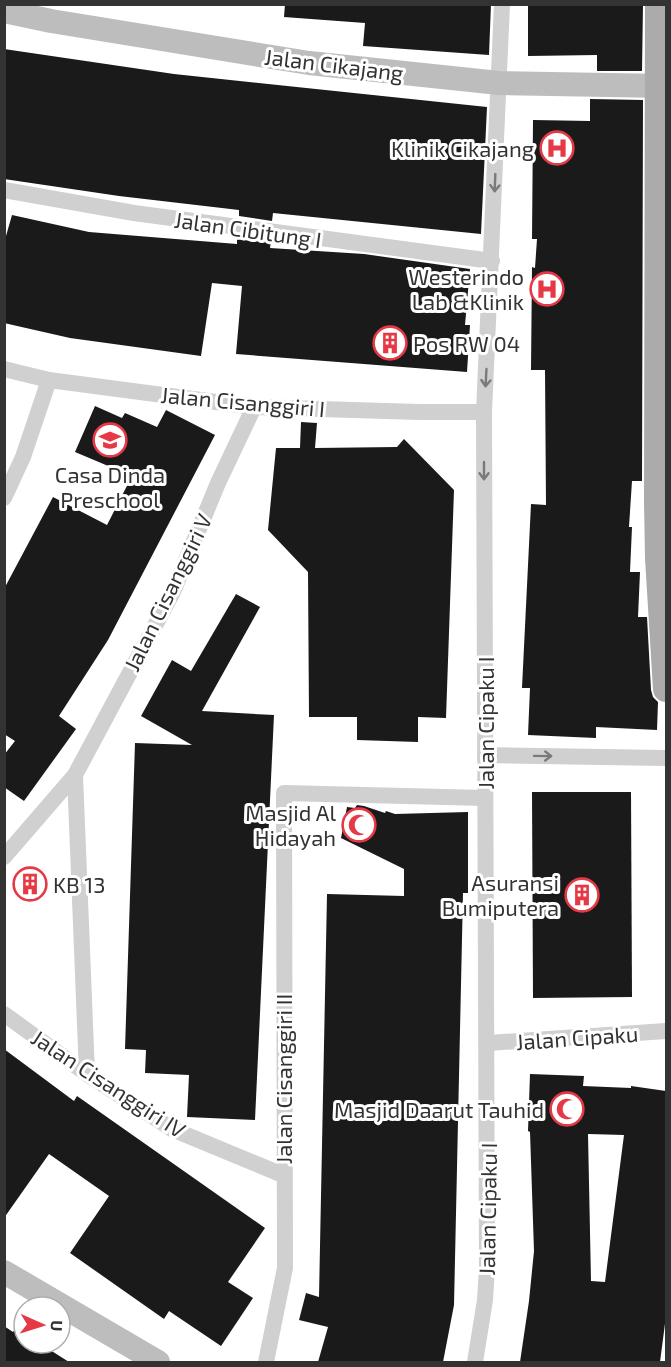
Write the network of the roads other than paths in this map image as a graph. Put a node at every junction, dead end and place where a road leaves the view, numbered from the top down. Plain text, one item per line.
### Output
1 (502, 4) edge
2 (658, 4) edge
3 (4, 11) edge
4 (499, 83) junction
5 (662, 86) edge
6 (4, 190) edge
7 (662, 250) edge
8 (492, 261) junction
9 (662, 288) edge
10 (662, 346) edge
11 (4, 369) edge
12 (49, 380) junction
13 (662, 404) edge
14 (254, 406) junction
15 (484, 412) junction
16 (662, 447) edge
17 (4, 498) edge
18 (666, 689) edge
19 (485, 755) junction
20 (666, 758) edge
21 (75, 775) junction
22 (485, 798) junction
23 (4, 857) edge
24 (4, 1014) edge
25 (666, 1031) edge
26 (488, 1043) junction
27 (87, 1074) junction
28 (283, 1175) junction
29 (4, 1272) edge
30 (151, 1361) edge
31 (266, 1362) edge
32 (474, 1362) edge

1 - 4 street, Jalan Cipaku I
2 - 5 main road
3 - 4 street, Jalan Cikajang
4 - 5 street, Jalan Cikajang
4 -> 8 street, Jalan Cipaku I
5 - 7 main road
6 - 8 street, Jalan Cibitung I
7 - 9 main road
8 -> 15 street, Jalan Cipaku I
9 - 10 main road
10 - 13 main road
11 - 12 street, Jalan Cisanggiri I
12 - 14 street, Jalan Cisanggiri I
12 - 17 street
13 - 16 main road
14 - 15 street, Jalan Cisanggiri I
14 - 21 street, Jalan Cisanggiri V
15 -> 19 street, Jalan Cipaku I
16 - 18 main road
19 -> 20 street
19 - 22 street, Jalan Cipaku I
21 - 23 street, Jalan Cisanggiri V
21 - 27 street
22 - 26 street, Jalan Cipaku I
22 - 28 street, Jalan Cisanggiri II
24 - 27 street, Jalan Cisanggiri IV
25 - 26 street, Jalan Cipaku
26 - 32 street, Jalan Cipaku I
27 - 28 street, Jalan Cisanggiri IV
28 - 31 street, Jalan Cisanggiri II
29 - 30 street

